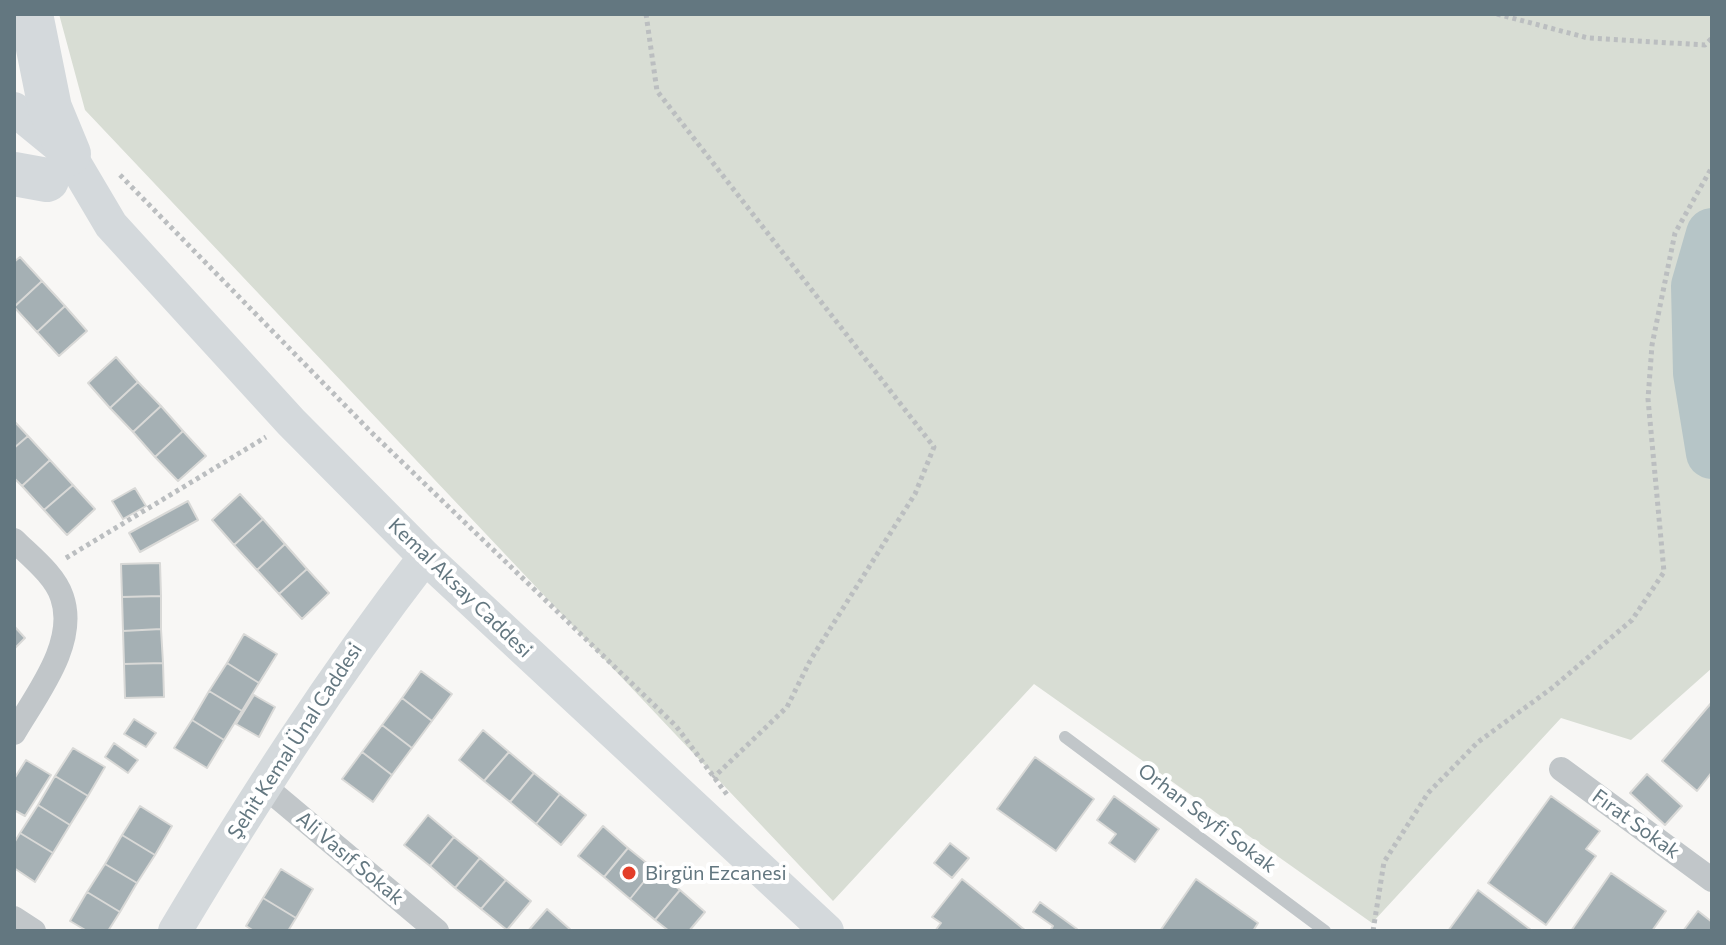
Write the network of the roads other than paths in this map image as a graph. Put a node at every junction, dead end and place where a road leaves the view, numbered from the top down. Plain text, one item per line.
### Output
1 (31, 14) edge
2 (14, 109) edge
3 (36, 166) edge
4 (14, 540) edge
5 (425, 557) junction
6 (14, 733) edge
7 (1065, 737) dead end
8 (1561, 769) dead end
9 (263, 785) junction
10 (1712, 880) edge
11 (14, 918) edge
12 (34, 931) edge
13 (175, 931) edge
14 (437, 931) edge
15 (827, 931) edge
16 (1325, 931) edge

1 - 3 highway
2 - 3 main road, Kemal Aksay Caddesi
3 - 5 main road, Kemal Aksay Caddesi
4 - 6 street
5 - 9 main road, Şehit Kemal Ünal Caddesi
5 - 15 main road, Kemal Aksay Caddesi
7 - 16 lane, Orhan Seyfi Sokak
8 - 10 street, Fırat Sokak
9 - 13 main road, Şehit Kemal Ünal Caddesi
9 - 14 street, Ali Vasıf Sokak
11 - 12 street

